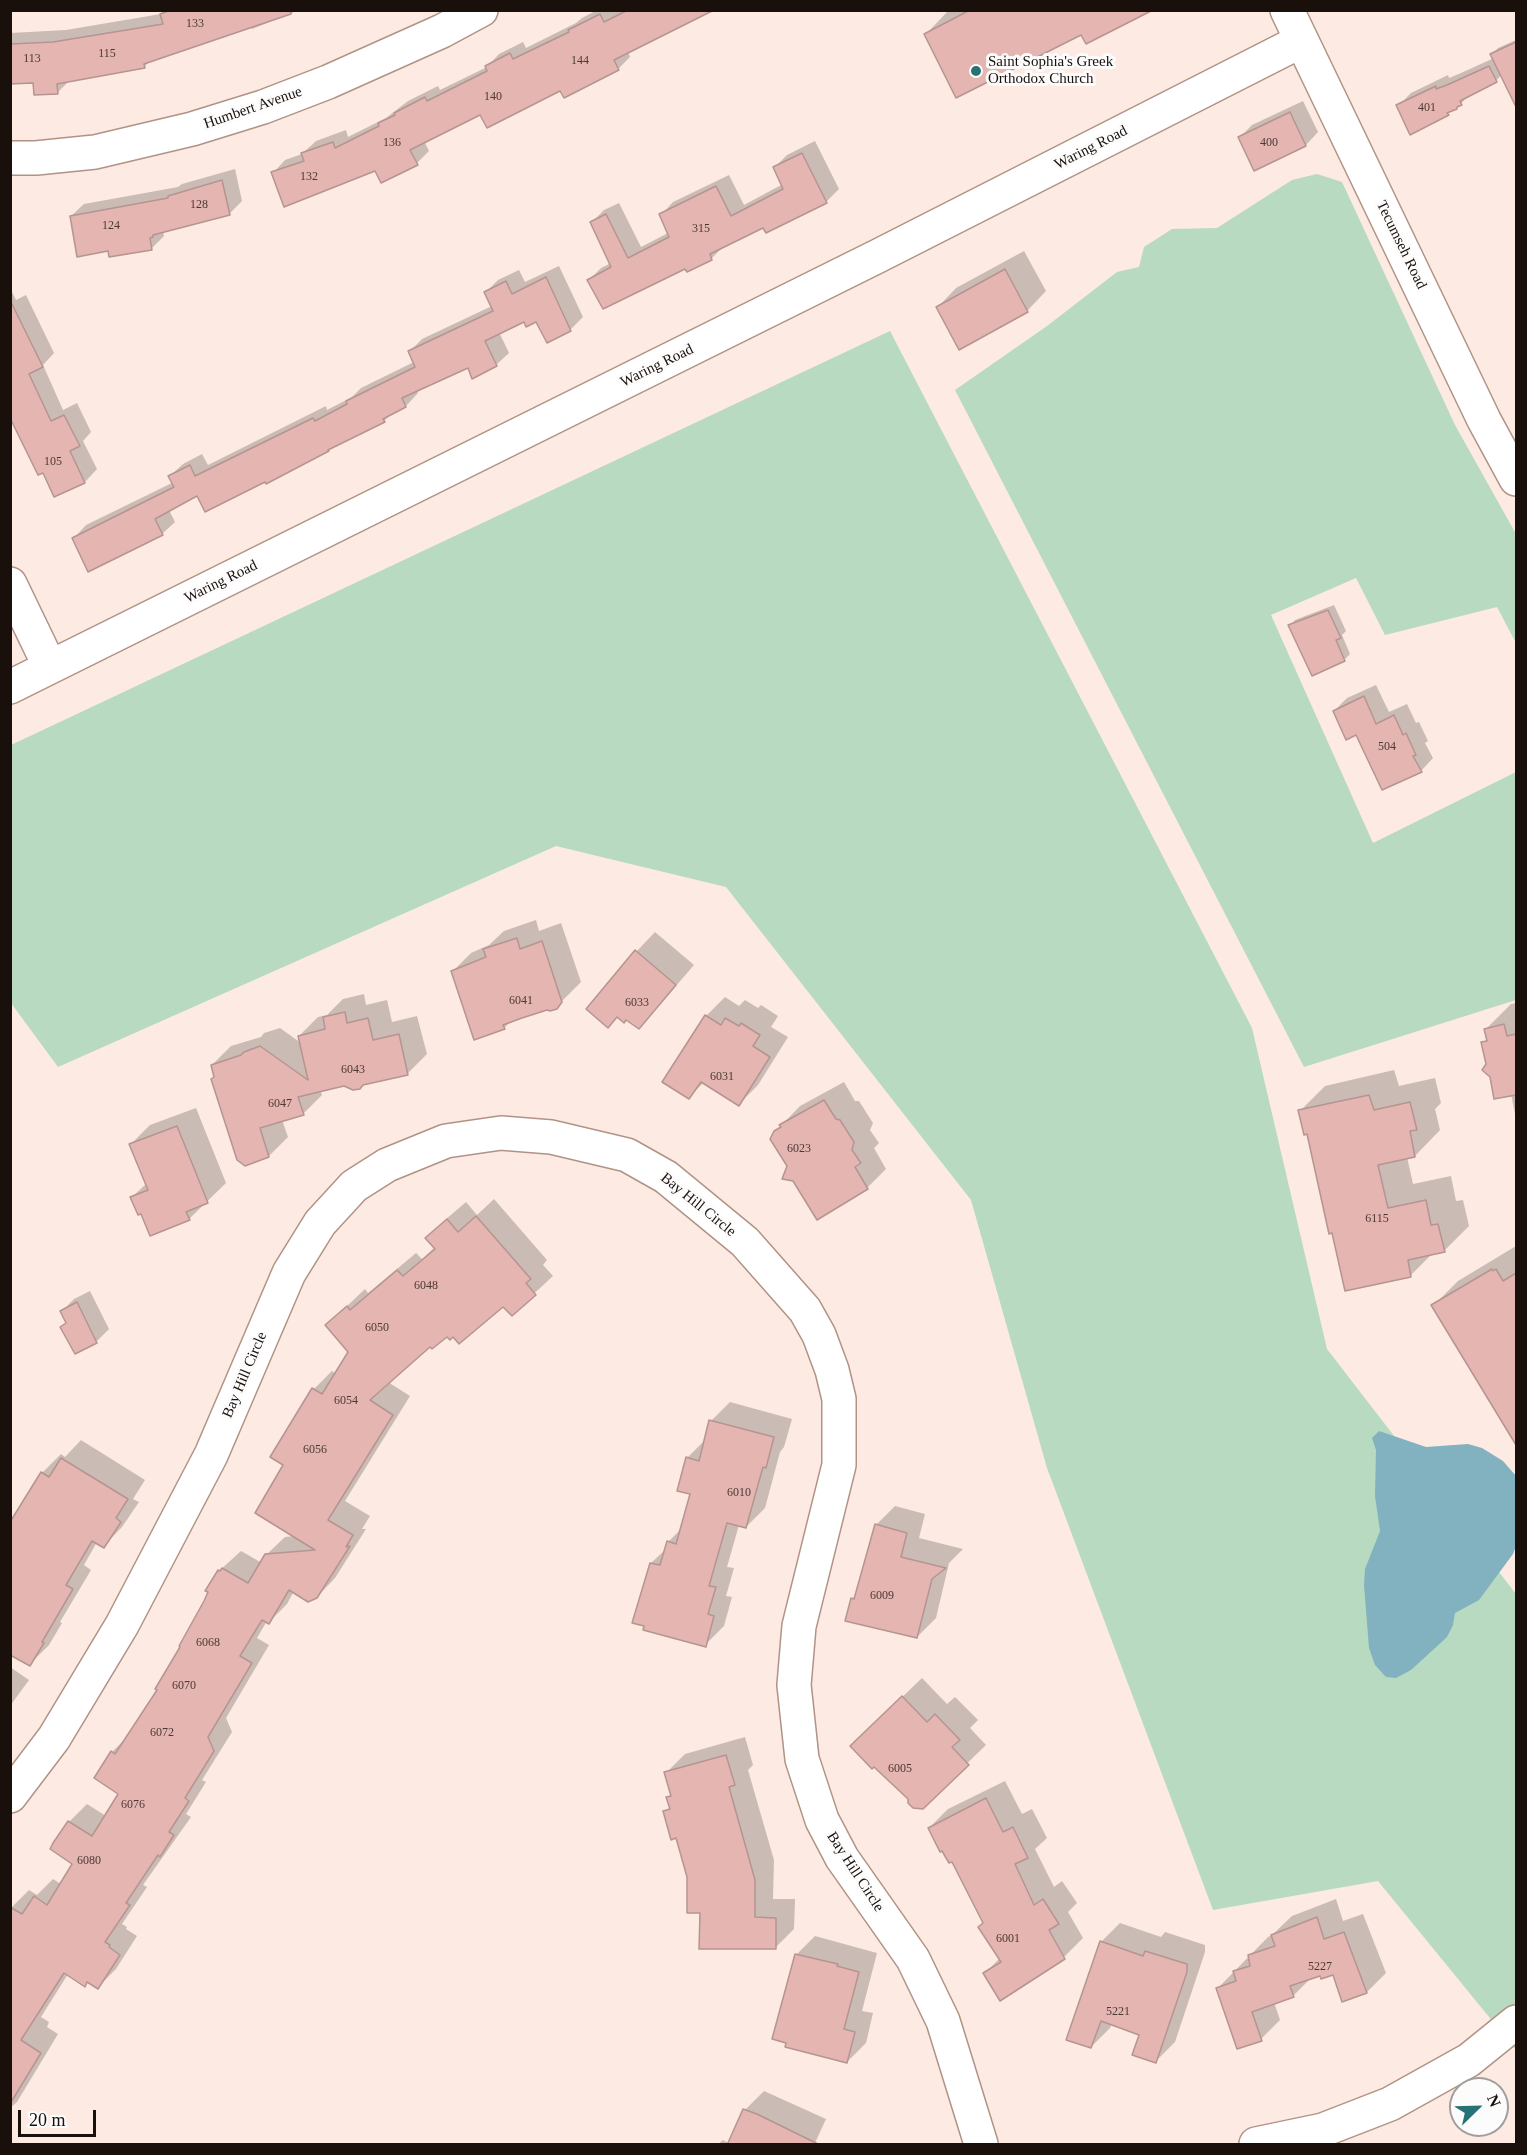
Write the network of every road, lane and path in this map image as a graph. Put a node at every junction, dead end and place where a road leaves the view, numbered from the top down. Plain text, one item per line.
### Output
1 (481, 10) edge
2 (1287, 10) edge
3 (1301, 41) junction
4 (10, 158) edge
5 (1516, 479) edge
6 (10, 584) edge
7 (50, 667) junction
8 (10, 687) edge
9 (10, 1796) edge
10 (1516, 2022) edge
11 (981, 2145) edge
12 (1256, 2145) edge

1 - 4 street, Humbert Avenue
2 - 3 street, Tecumseh Road
3 - 5 street, Tecumseh Road
3 - 7 street, Waring Road
6 - 7 street
7 - 8 street, Waring Road
9 - 11 street, Bay Hill Circle
10 - 12 street

